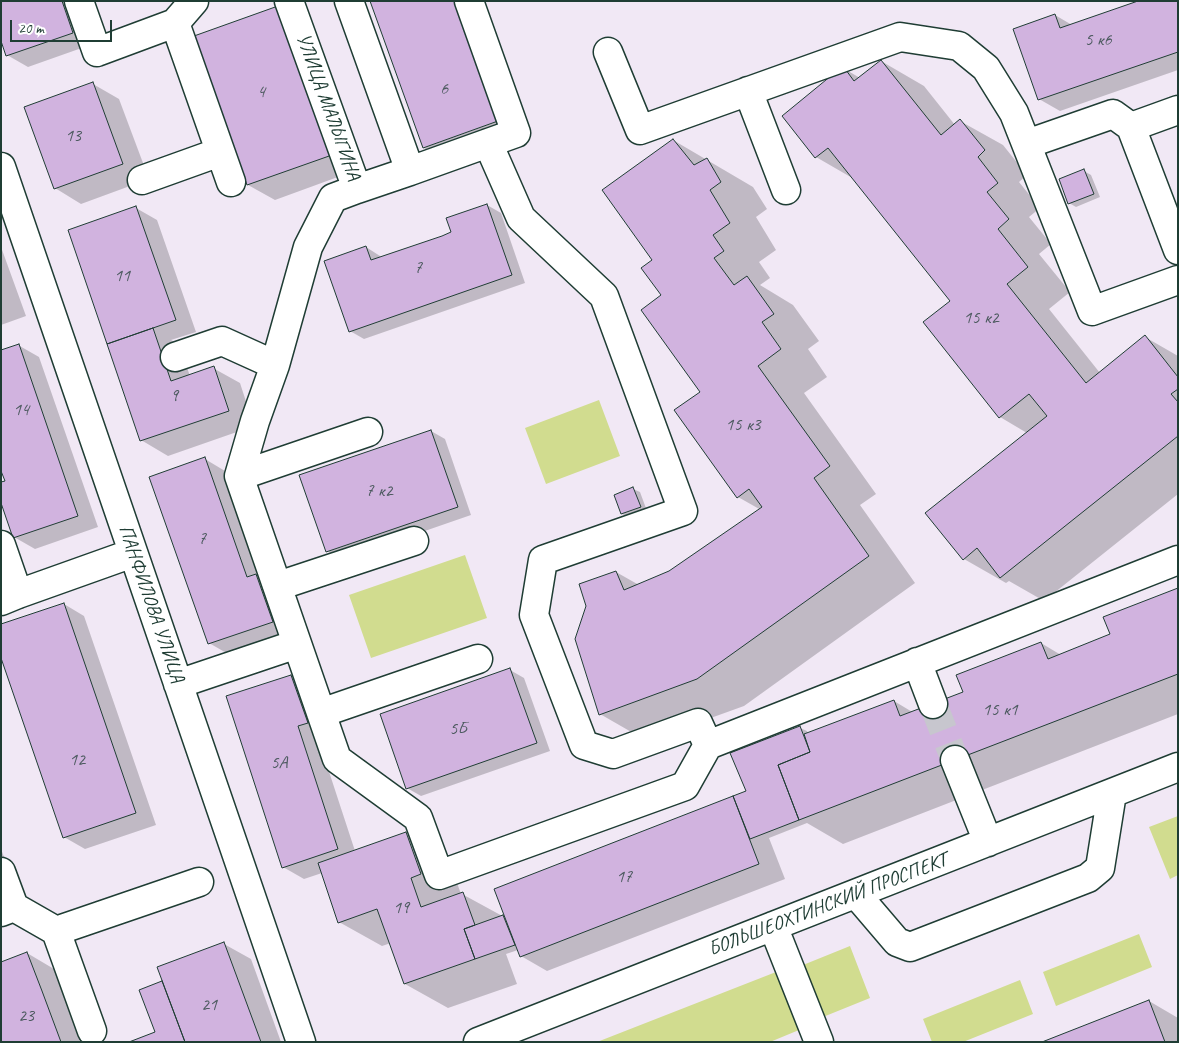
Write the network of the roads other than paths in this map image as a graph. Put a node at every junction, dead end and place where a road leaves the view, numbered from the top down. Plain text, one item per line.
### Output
1 (80, 1) edge
2 (194, 1) edge
3 (289, 1) edge
4 (349, 1) edge
5 (469, 1) edge
6 (176, 23) junction
7 (608, 52) dead end
8 (748, 91) junction
9 (1178, 110) edge
10 (1131, 127) junction
11 (488, 143) junction
12 (1026, 144) junction
13 (220, 152) junction
14 (1, 167) edge
15 (410, 171) junction
16 (142, 180) dead end
17 (231, 182) dead end
18 (357, 189) junction
19 (786, 190) dead end
20 (1178, 250) edge
21 (1178, 280) edge
22 (175, 357) dead end
23 (275, 365) junction
24 (368, 432) dead end
25 (240, 476) junction
26 (414, 542) dead end
27 (1, 544) edge
28 (133, 553) junction
29 (1178, 560) edge
30 (278, 586) junction
31 (10, 597) edge
32 (298, 644) junction
33 (478, 659) dead end
34 (916, 662) junction
35 (178, 684) junction
36 (933, 704) tunnel mouth
37 (321, 713) junction
38 (708, 745) junction
39 (955, 760) tunnel mouth
40 (1178, 768) edge
41 (1112, 793) junction
42 (988, 842) junction
43 (1, 872) edge
44 (199, 882) dead end
45 (856, 894) junction
46 (8, 910) edge
47 (773, 926) junction
48 (56, 931) junction
49 (92, 1031) dead end
50 (301, 1042) edge
51 (478, 1042) edge
52 (819, 1042) edge

1 - 6 street
2 - 6 street
3 - 18 street, УЛИЦА МАЛЫГИНА
4 - 15 street
5 - 11 street, УЛИЦА МАЛЫГИНА
6 - 13 street
7 - 8 street
8 - 12 street
8 - 19 street
9 - 10 street
10 - 12 street
10 - 20 street
11 - 15 street, УЛИЦА МАЛЫГИНА
11 - 38 street
12 - 21 street
13 - 16 street
13 - 17 street
14 - 28 street, ПАНФИЛОВА УЛИЦА
15 - 18 street, УЛИЦА МАЛЫГИНА
18 - 23 street
22 - 23 street
23 - 25 street
24 - 25 street
25 - 30 street
26 - 30 street
27 - 31 street
28 - 31 street
28 - 35 street, ПАНФИЛОВА УЛИЦА
29 - 34 street
30 - 32 street
32 - 35 street
32 - 37 street
33 - 37 street
34 - 36 street
34 - 38 street
35 - 50 street, ПАНФИЛОВА УЛИЦА
37 - 38 street
39 - 42 street
40 - 41 street, БОЛЬШЕОХТИНСКИЙ ПРОСПЕКТ
41 - 42 street, БОЛЬШЕОХТИНСКИЙ ПРОСПЕКТ
41 - 45 street
42 - 45 street, БОЛЬШЕОХТИНСКИЙ ПРОСПЕКТ
43 - 46 street
44 - 48 street
45 - 47 street, БОЛЬШЕОХТИНСКИЙ ПРОСПЕКТ
46 - 48 street
47 - 51 street, БОЛЬШЕОХТИНСКИЙ ПРОСПЕКТ
47 - 52 street
48 - 49 street

